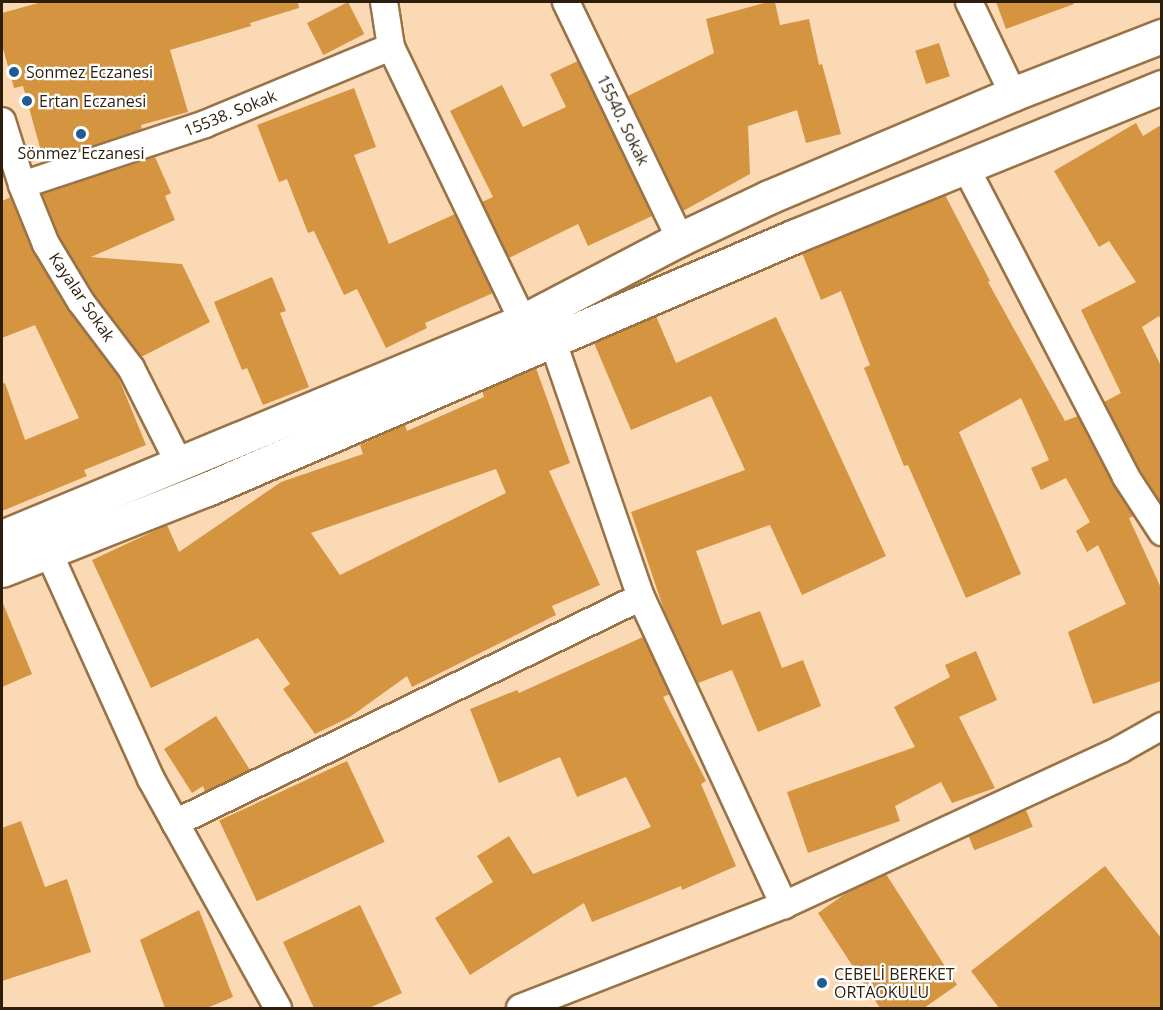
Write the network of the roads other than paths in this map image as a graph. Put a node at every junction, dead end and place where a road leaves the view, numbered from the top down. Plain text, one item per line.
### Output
1 (384, 2) edge
2 (566, 2) edge
3 (969, 2) edge
4 (1161, 36) edge
5 (391, 46) junction
6 (1161, 87) edge
7 (1013, 94) junction
8 (2, 121) edge
9 (965, 166) junction
10 (22, 185) junction
11 (769, 197) junction
12 (795, 236) junction
13 (680, 239) junction
14 (523, 321) junction
15 (553, 342) junction
16 (180, 465) junction
17 (207, 489) junction
18 (1161, 532) edge
19 (2, 537) edge
20 (48, 551) junction
21 (2, 570) edge
22 (641, 597) junction
23 (1161, 726) edge
24 (175, 823) junction
25 (784, 905) junction
26 (278, 1008) edge
27 (520, 1008) edge

1 - 5 street
2 - 13 street, 15540. Sokak
3 - 7 street
4 - 7 main road
5 - 10 street, 15538. Sokak
5 - 14 street
6 - 9 main road
7 - 11 main road
8 - 10 street, Kayalar Sokak
9 - 12 main road
9 - 18 street
10 - 16 street, Kayalar Sokak
11 - 12 main road
11 - 13 main road
12 - 15 main road
13 - 14 main road
14 - 15 main road
14 - 16 main road
15 - 17 main road
15 - 22 street
16 - 17 main road
16 - 19 main road
17 - 20 main road
20 - 21 main road
20 - 24 street
22 - 24 street
22 - 25 street
23 - 25 street
24 - 26 street
25 - 27 street

